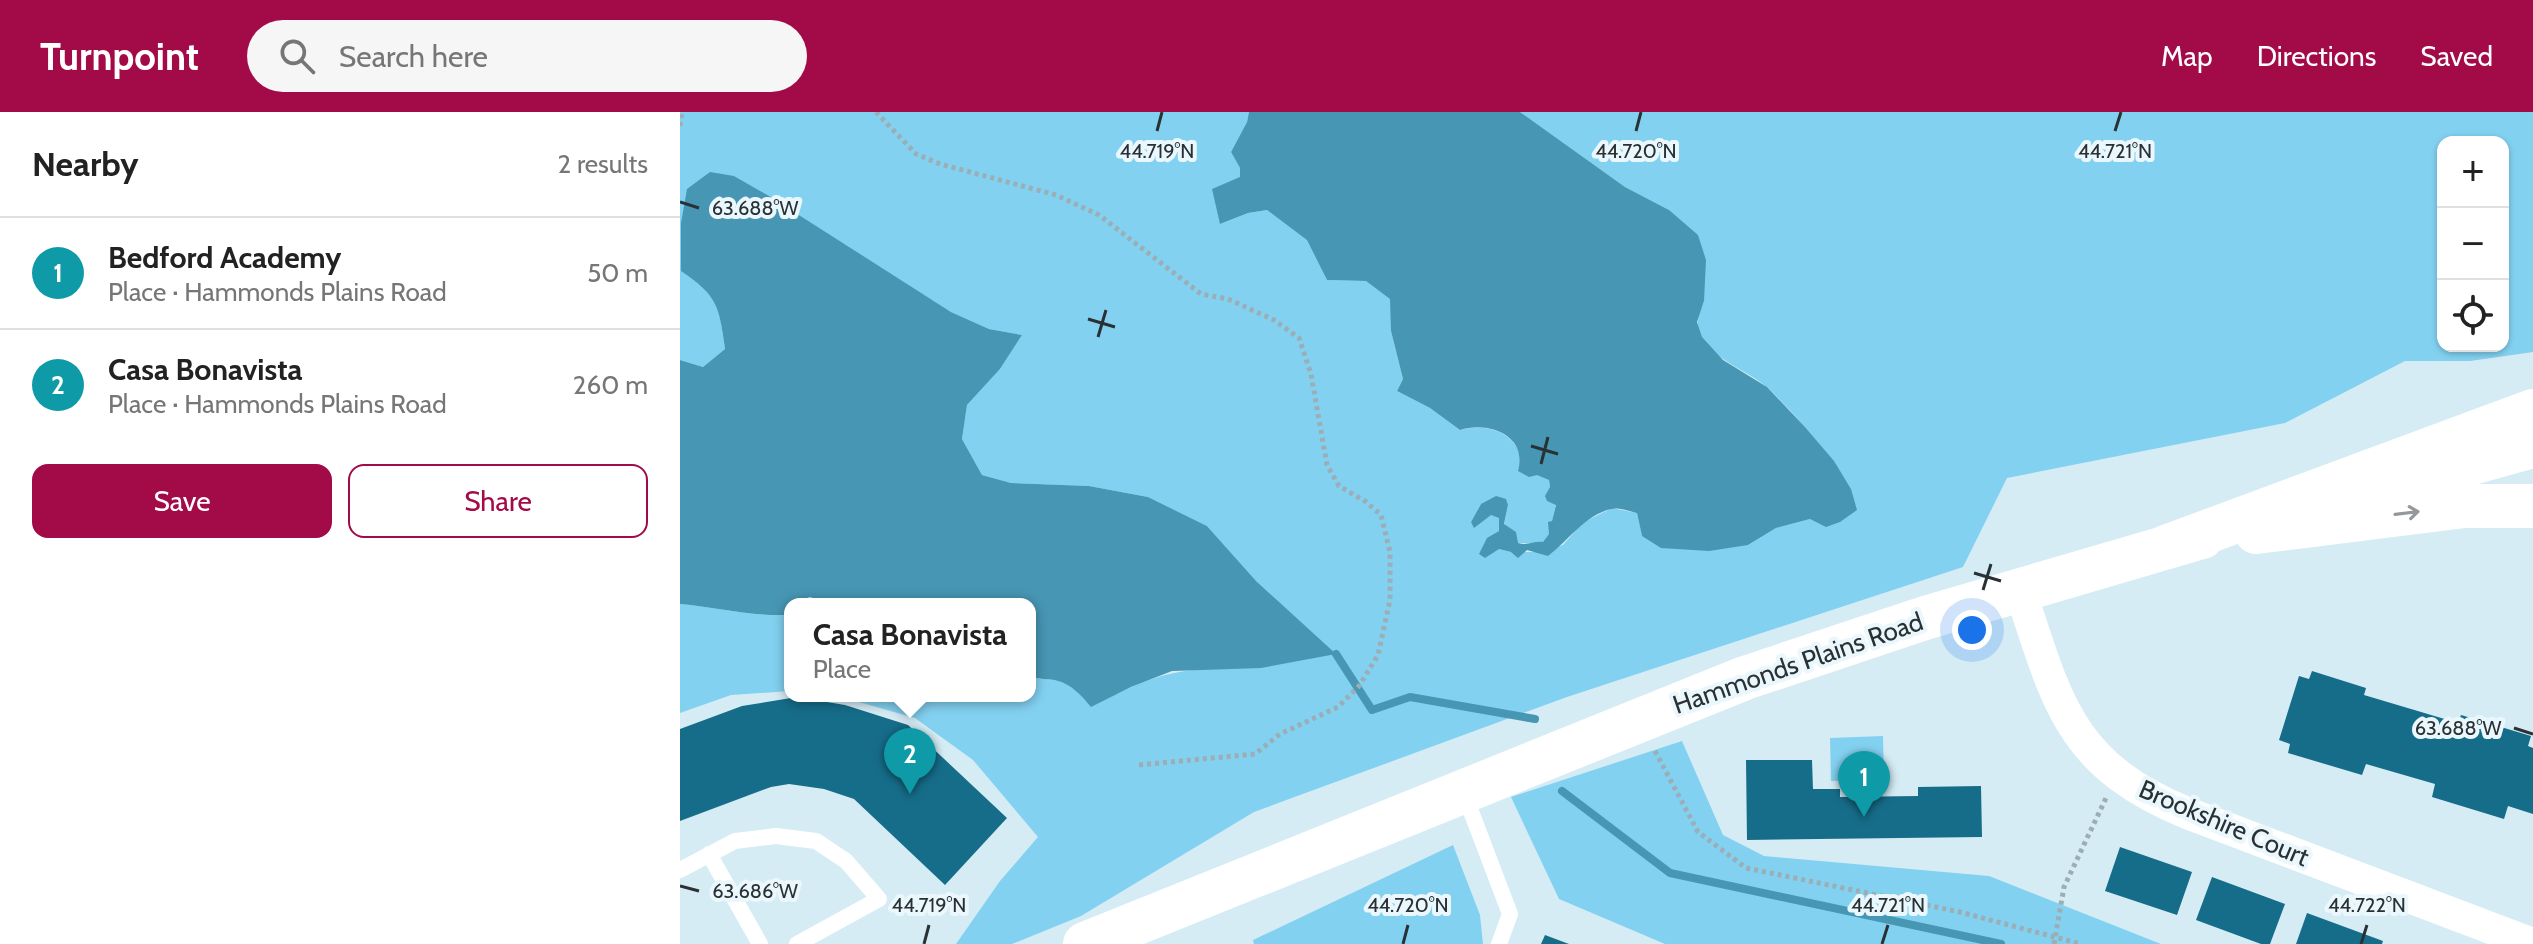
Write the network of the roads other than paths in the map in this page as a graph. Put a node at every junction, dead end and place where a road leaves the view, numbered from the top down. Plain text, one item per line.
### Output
1 (2533, 411) edge
2 (2533, 446) edge
3 (2533, 506) edge
4 (2178, 544) junction
5 (2020, 590) junction
6 (1464, 791) junction
7 (709, 854) junction
8 (680, 870) edge
9 (760, 944) edge
10 (797, 944) edge
11 (1085, 944) edge
12 (1499, 944) edge
13 (2533, 944) edge

1 - 4 main road
2 - 4 main road, Hammonds Plains Road
4 -> 3 main road
4 - 5 main road, Hammonds Plains Road
5 - 6 main road, Hammonds Plains Road
5 - 13 street, Brookshire Court
6 - 11 main road, Hammonds Plains Road
6 - 12 lane
7 - 8 lane
7 - 9 lane
7 - 10 lane

